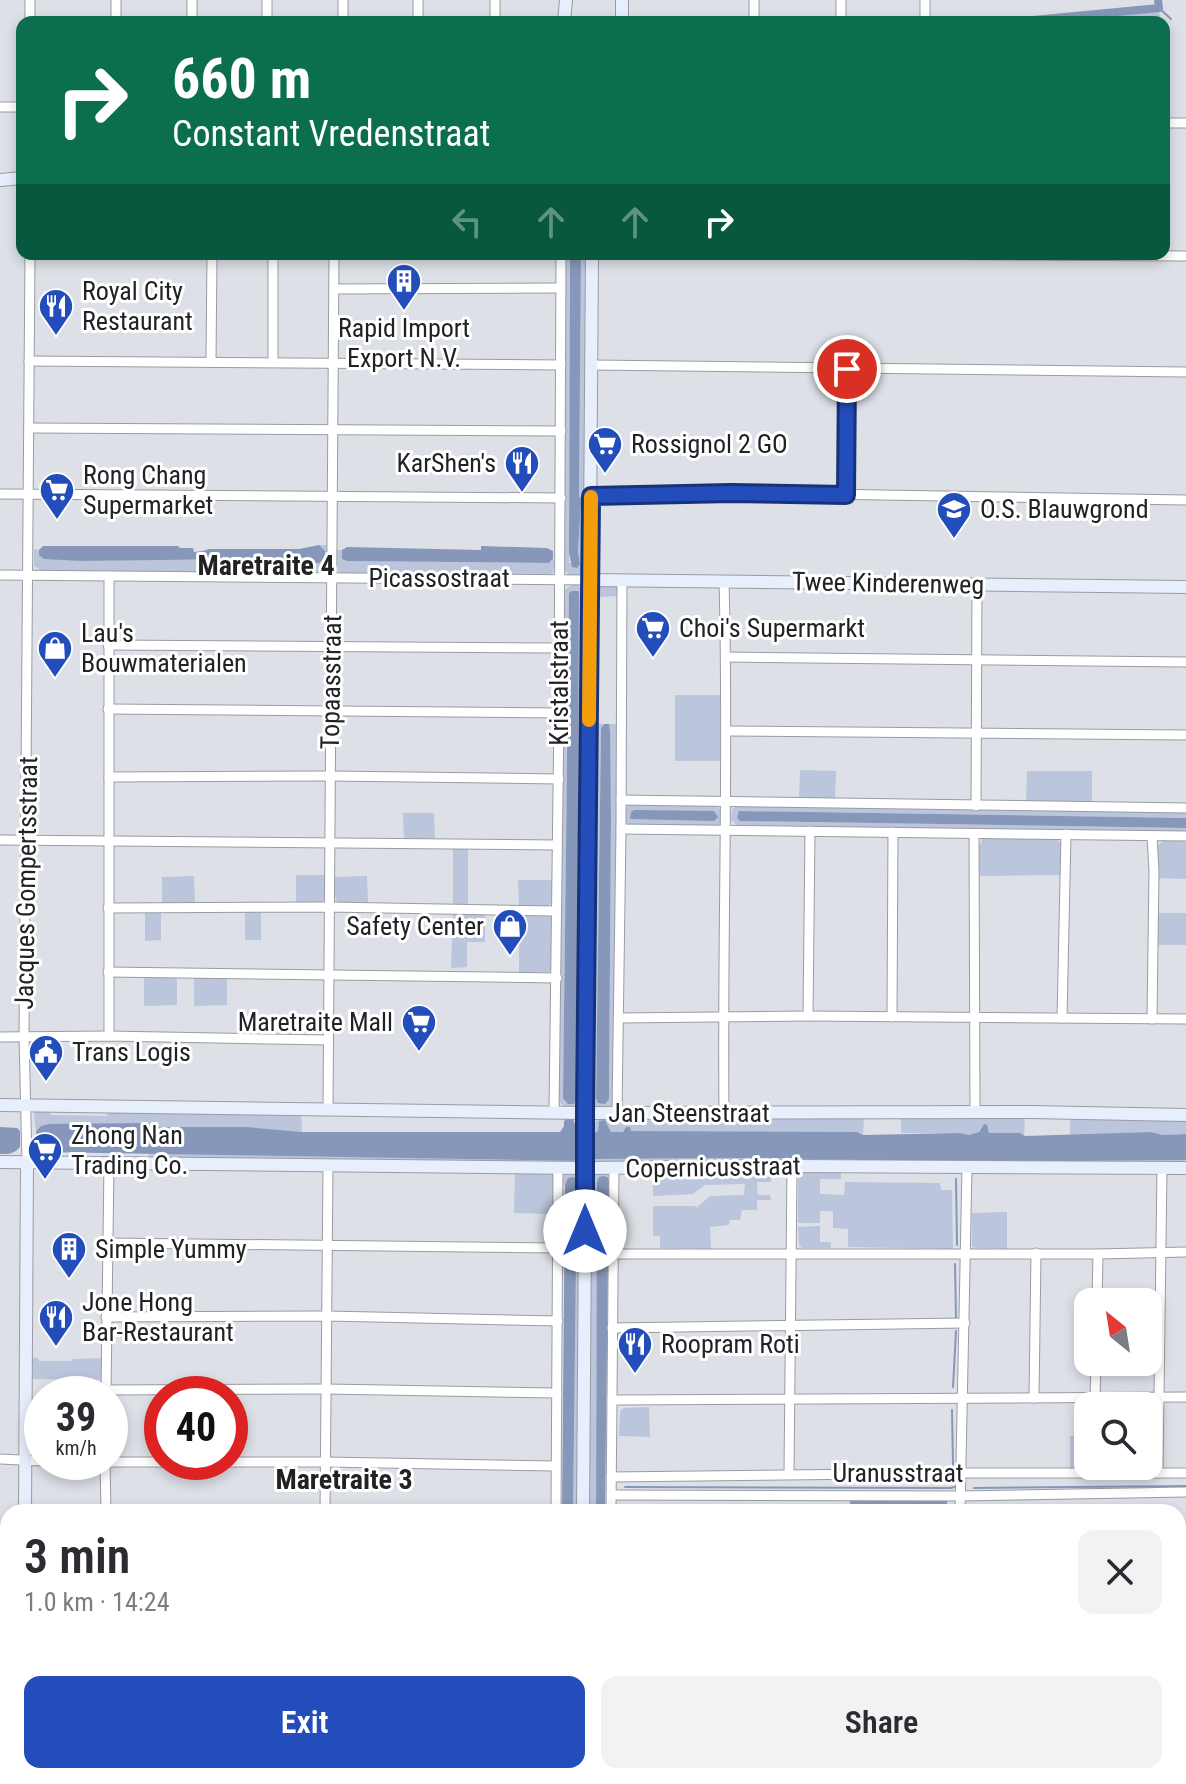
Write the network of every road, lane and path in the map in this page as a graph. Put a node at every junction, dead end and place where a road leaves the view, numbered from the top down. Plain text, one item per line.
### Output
1 (30, 260) edge
2 (212, 260) edge
3 (273, 260) edge
4 (334, 260) edge
5 (561, 260) edge
6 (592, 260) edge
7 (561, 288) junction
8 (334, 289) junction
9 (29, 361) junction
10 (211, 362) junction
11 (273, 362) junction
12 (335, 363) junction
13 (561, 365) junction
14 (592, 365) junction
15 (847, 369) junction
16 (1186, 372) edge
17 (29, 428) junction
18 (334, 429) junction
19 (561, 431) junction
20 (0, 494) edge
21 (28, 494) junction
22 (846, 495) junction
23 (333, 496) junction
24 (591, 496) junction
25 (561, 498) junction
26 (1186, 500) edge
27 (0, 575) edge
28 (28, 576) junction
29 (109, 576) junction
30 (332, 578) junction
31 (559, 578) junction
32 (590, 580) junction
33 (622, 580) junction
34 (724, 581) junction
35 (977, 584) junction
36 (1186, 587) edge
37 (108, 645) junction
38 (332, 646) junction
39 (559, 648) junction
40 (726, 657) junction
41 (976, 658) junction
42 (1186, 662) edge
43 (108, 709) junction
44 (331, 710) junction
45 (559, 713) junction
46 (726, 731) junction
47 (975, 732) junction
48 (1186, 735) edge
49 (330, 776) junction
50 (109, 777) junction
51 (559, 779) junction
52 (621, 800) junction
53 (726, 801) junction
54 (976, 806) junction
55 (1186, 808) edge
56 (621, 829) junction
57 (726, 830) junction
58 (810, 831) junction
59 (893, 832) junction
60 (974, 834) junction
61 (1066, 834) junction
62 (1152, 836) junction
63 (1186, 836) edge
64 (0, 840) edge
65 (27, 840) junction
66 (109, 842) junction
67 (330, 842) junction
68 (557, 845) junction
69 (330, 907) junction
70 (108, 908) junction
71 (556, 911) junction
72 (108, 972) junction
73 (330, 974) junction
74 (557, 978) junction
75 (808, 1016) junction
76 (723, 1017) junction
77 (892, 1017) junction
78 (973, 1017) junction
79 (619, 1018) junction
80 (1062, 1018) junction
81 (1152, 1019) junction
82 (1186, 1019) edge
83 (24, 1036) junction
84 (109, 1036) junction
85 (0, 1037) edge
86 (328, 1040) junction
87 (0, 1105) edge
88 (27, 1109) junction
89 (328, 1109) junction
90 (554, 1112) junction
91 (617, 1112) junction
92 (585, 1113) junction
93 (975, 1113) junction
94 (724, 1114) junction
95 (1186, 1115) edge
96 (27, 1158) junction
97 (0, 1162) edge
98 (109, 1162) junction
99 (328, 1166) junction
100 (586, 1166) junction
101 (792, 1166) junction
102 (558, 1168) junction
103 (614, 1168) junction
104 (967, 1168) junction
105 (1162, 1168) junction
106 (1186, 1168) edge
107 (108, 1243) junction
108 (328, 1245) junction
109 (558, 1248) junction
110 (1160, 1252) junction
111 (1186, 1252) edge
112 (791, 1253) junction
113 (966, 1253) junction
114 (1036, 1253) junction
115 (612, 1254) junction
116 (1098, 1254) junction
117 (1097, 1288) edge
118 (327, 1316) junction
119 (106, 1317) junction
120 (558, 1321) junction
121 (965, 1323) junction
122 (791, 1325) junction
123 (612, 1328) junction
124 (25, 1376) edge
125 (106, 1376) edge
126 (326, 1389) junction
127 (128, 1392) edge
128 (1158, 1392) edge
129 (557, 1393) junction
130 (1074, 1397) edge
131 (1162, 1397) edge
132 (1186, 1397) edge
133 (790, 1398) junction
134 (962, 1398) junction
135 (1034, 1398) junction
136 (612, 1400) junction
137 (0, 1459) edge
138 (24, 1460) edge
139 (128, 1462) edge
140 (325, 1462) junction
141 (556, 1466) junction
142 (961, 1473) junction
143 (1074, 1473) edge
144 (1162, 1473) edge
145 (1186, 1473) edge
146 (789, 1474) junction
147 (611, 1477) junction
148 (24, 1480) edge
149 (105, 1480) edge
150 (1186, 1492) edge
151 (611, 1495) junction
152 (960, 1496) junction
153 (25, 1504) edge
154 (106, 1504) edge
155 (325, 1504) edge
156 (556, 1504) edge
157 (583, 1504) edge
158 (611, 1504) edge
159 (960, 1504) edge

1 - 9 street, Jacques Gompertsstraat
2 - 10 street
3 - 11 street
4 - 8 street, Topaasstraat
5 - 7 street, Kristalstraat
6 - 14 street
7 - 8 street
7 - 13 street, Kristalstraat
8 - 12 street, Topaasstraat
9 - 10 street
9 - 17 street, Jacques Gompertsstraat
10 - 11 street
11 - 12 street
12 - 13 street
12 - 18 street, Topaasstraat
13 - 19 street, Kristalstraat
14 - 15 street
14 - 24 street
15 - 16 street
15 - 22 street
17 - 18 street
17 - 21 street, Jacques Gompertsstraat
18 - 19 street
18 - 23 street, Topaasstraat
19 - 25 street, Kristalstraat
20 - 21 street
21 - 23 street
21 - 28 street, Jacques Gompertsstraat
22 - 24 street
22 - 26 street
23 - 25 street
23 - 30 street, Topaasstraat
24 - 32 street
25 - 31 street, Kristalstraat
27 - 28 street, Picassostraat
28 - 29 street, Picassostraat
28 - 65 street, Jacques Gompertsstraat
29 - 30 street, Picassostraat
29 - 37 street
30 - 31 street, Picassostraat
30 - 38 street, Topaasstraat
31 - 32 street, Picassostraat
31 - 39 street, Kristalstraat
32 - 33 street, Twee Kinderenweg
32 - 92 street
33 - 34 street, Twee Kinderenweg
33 - 52 street
34 - 35 street, Twee Kinderenweg
34 - 40 street
35 - 36 street, Twee Kinderenweg
35 - 41 street
37 - 38 street
37 - 43 street
38 - 39 street
38 - 44 street, Topaasstraat
39 - 45 street, Kristalstraat
40 - 41 street
40 - 46 street
41 - 42 street
41 - 47 street
43 - 44 street
43 - 50 street
44 - 45 street
44 - 49 street, Topaasstraat
45 - 51 street, Kristalstraat
46 - 47 street
46 - 53 street
47 - 48 street
47 - 54 street
49 - 50 street
49 - 51 street
49 - 67 street, Topaasstraat
50 - 66 street
51 - 68 street, Kristalstraat
52 - 53 street
52 - 56 street
53 - 54 street
53 - 57 street
54 - 55 street
56 - 57 street
56 - 79 street
57 - 58 street
57 - 76 street
58 - 59 street
58 - 75 street
59 - 60 street
59 - 77 street
60 - 61 street
60 - 78 street
61 - 62 street
61 - 80 street
62 - 63 street
62 - 81 street
64 - 65 street
65 - 66 street
65 - 83 street, Jacques Gompertsstraat
66 - 67 street
66 - 70 street
67 - 68 street
67 - 69 street, Topaasstraat
68 - 71 street, Kristalstraat
69 - 70 street
69 - 71 street
69 - 73 street, Topaasstraat
70 - 72 street
71 - 74 street, Kristalstraat
72 - 73 street
72 - 84 street
73 - 74 street
73 - 86 street, Topaasstraat
74 - 90 street, Kristalstraat
75 - 76 street
75 - 77 street
76 - 79 street
76 - 94 street
77 - 78 street
78 - 80 street
78 - 93 street
79 - 91 street
80 - 81 street
81 - 82 street
83 - 84 street
83 - 85 street
83 - 88 street, Jacques Gompertsstraat
84 - 86 street
86 - 89 street, Topaasstraat
87 - 88 street, Jan Steenstraat
88 - 89 street, Jan Steenstraat
88 - 96 street, Jacques Gompertsstraat
89 - 90 street, Jan Steenstraat
90 - 92 street, Jan Steenstraat
91 - 92 street, Jan Steenstraat
91 - 94 street, Jan Steenstraat
92 - 100 street
93 - 94 street, Jan Steenstraat
93 - 95 street, Jan Steenstraat
96 - 97 street, Copernicusstraat
96 - 98 street, Copernicusstraat
96 - 124 street, Jacques Gompertsstraat
98 - 99 street, Copernicusstraat
98 - 107 street
99 - 102 street, Copernicusstraat
99 - 108 street
100 - 102 street, Copernicusstraat
100 - 103 street, Copernicusstraat
100 - 157 street
101 - 103 street, Copernicusstraat
101 - 104 street, Copernicusstraat
101 - 112 street
102 - 109 street
103 - 115 street
104 - 105 street, Copernicusstraat
104 - 113 street
105 - 106 street, Copernicusstraat
105 - 110 street
107 - 108 street
107 - 119 street
108 - 109 street
108 - 118 street
109 - 120 street
110 - 111 street
110 - 116 street
110 - 128 street
112 - 113 street
112 - 115 street
112 - 122 street
113 - 114 street
113 - 121 street
114 - 116 street
114 - 135 street
115 - 123 street
116 - 117 street
118 - 119 street
118 - 120 street
118 - 126 street
119 - 125 street
120 - 129 street
121 - 122 street
121 - 134 street
122 - 123 street
122 - 133 street
123 - 136 street
126 - 127 street
126 - 129 street
126 - 140 street
129 - 141 street
130 - 135 street
131 - 132 street
133 - 134 street
133 - 136 street
133 - 146 street
134 - 135 street
134 - 142 street
136 - 147 street
137 - 138 street
139 - 140 street
140 - 141 street
140 - 155 street
141 - 156 street
142 - 143 street, Uranusstraat
142 - 146 street, Uranusstraat
142 - 152 street
144 - 145 street, Uranusstraat
146 - 147 street, Uranusstraat
147 - 151 street
148 - 153 street, Jacques Gompertsstraat
149 - 154 street
150 - 152 street, Uranusstraat
151 - 152 street, Uranusstraat
151 - 158 street
152 - 159 street

